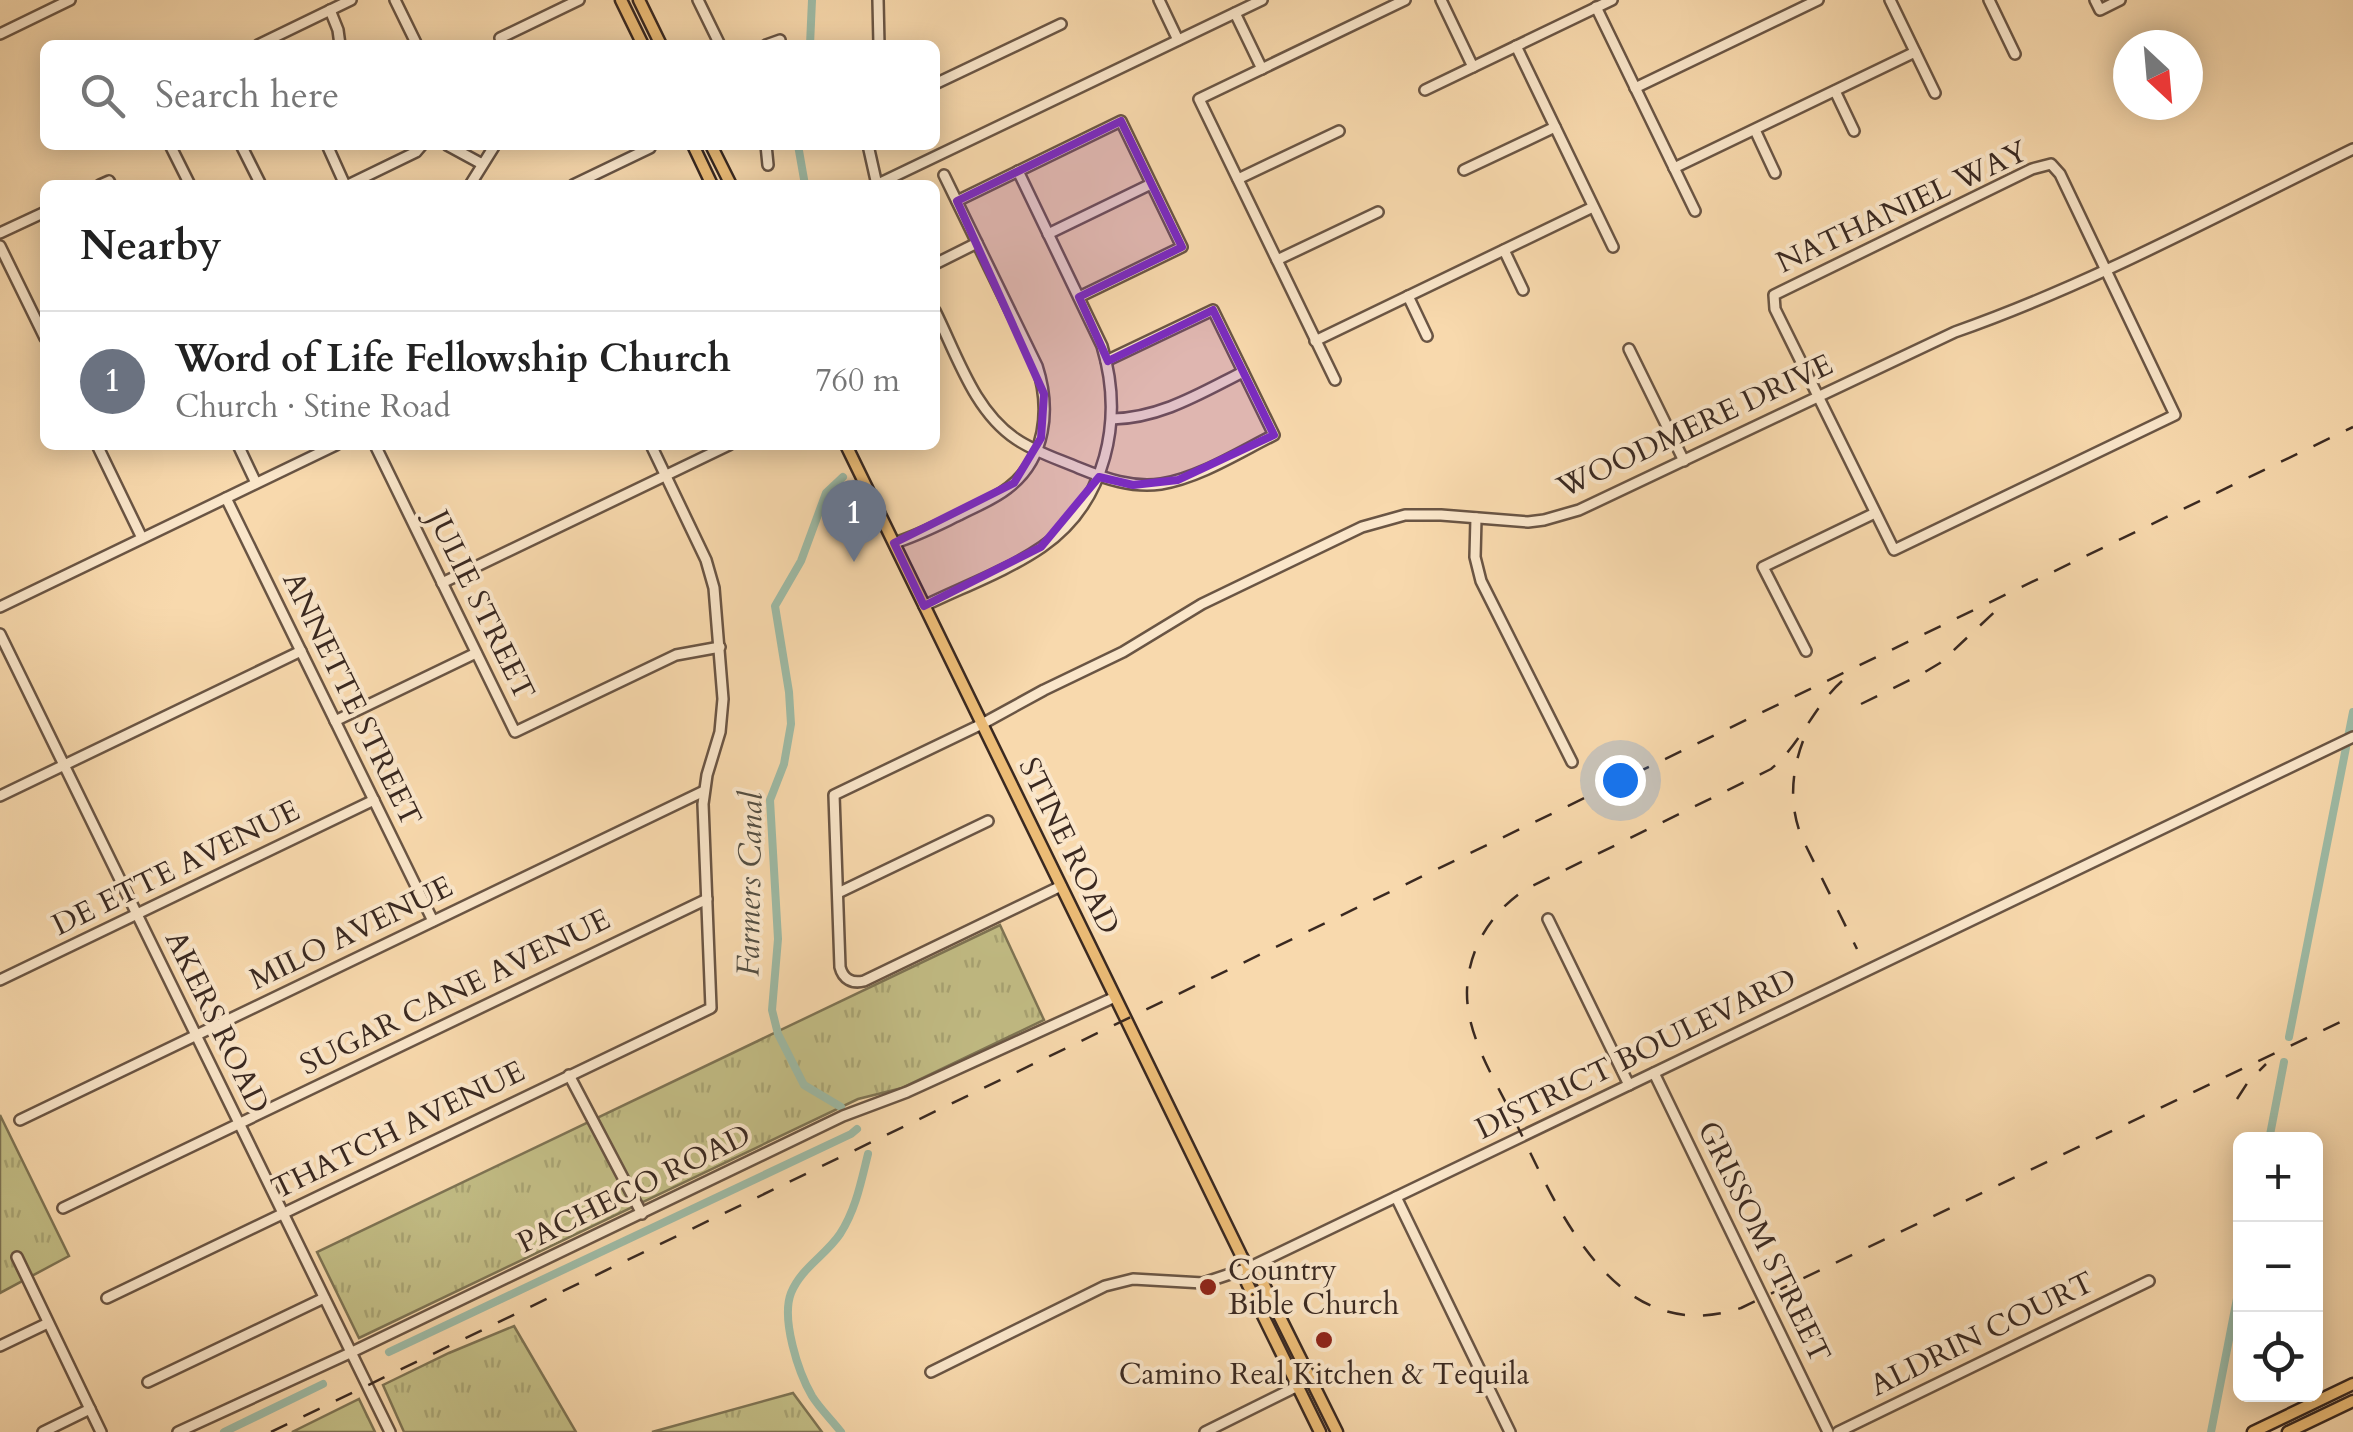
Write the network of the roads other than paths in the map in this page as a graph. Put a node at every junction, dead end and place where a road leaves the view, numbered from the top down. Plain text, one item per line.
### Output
1 (70, 0) edge
2 (352, 0) edge
3 (396, 0) edge
4 (580, 0) edge
5 (621, 0) edge
6 (639, 0) edge
7 (698, 0) edge
8 (878, 0) edge
9 (1159, 0) edge
10 (1262, 0) edge
11 (1406, 0) edge
12 (1441, 0) edge
13 (1612, 0) edge
14 (1818, 0) edge
15 (1890, 0) edge
16 (1989, 0) edge
17 (2120, 0) edge
18 (2097, 5) edge
19 (1596, 8) junction
20 (330, 10) junction
21 (1235, 13) junction
22 (1061, 24) dead end
23 (0, 34) edge
24 (500, 38) dead end
25 (268, 40) edge
26 (339, 40) edge
27 (416, 40) edge
28 (641, 40) edge
29 (659, 40) edge
30 (718, 40) edge
31 (878, 40) edge
32 (1178, 40) junction
33 (1516, 46) junction
34 (1915, 52) junction
35 (2015, 54) dead end
36 (1473, 67) junction
37 (1262, 69) junction
38 (940, 82) edge
39 (1635, 88) junction
40 (1425, 90) dead end
41 (1835, 91) junction
42 (1934, 93) dead end
43 (1554, 126) junction
44 (1754, 130) junction
45 (1339, 131) dead end
46 (1854, 131) dead end
47 (172, 150) edge
48 (244, 150) edge
49 (329, 150) edge
50 (418, 150) edge
51 (455, 150) edge
52 (491, 150) edge
53 (646, 150) edge
54 (695, 150) edge
55 (714, 150) edge
56 (766, 150) edge
57 (869, 150) edge
58 (2353, 150) edge
59 (482, 164) junction
60 (768, 166) dead end
61 (1674, 168) junction
62 (1464, 170) dead end
63 (1018, 172) junction
64 (1775, 173) dead end
65 (944, 175) dead end
66 (188, 180) edge
67 (258, 180) edge
68 (344, 180) edge
69 (357, 180) edge
70 (473, 180) edge
71 (589, 180) edge
72 (710, 180) edge
73 (728, 180) edge
74 (876, 180) edge
75 (887, 180) edge
76 (1238, 180) junction
77 (1152, 184) junction
78 (957, 201) junction
79 (1593, 207) junction
80 (1378, 212) dead end
81 (1694, 212) dead end
82 (40, 214) edge
83 (0, 233) edge
84 (1048, 234) junction
85 (977, 243) junction
86 (0, 246) edge
87 (1612, 247) dead end
88 (1504, 250) junction
89 (1277, 260) junction
90 (940, 262) edge
91 (2106, 269) junction
92 (1523, 290) dead end
93 (1408, 296) junction
94 (1079, 297) junction
95 (940, 321) edge
96 (40, 328) edge
97 (1427, 336) dead end
98 (1315, 340) junction
99 (1630, 349) dead end
100 (1106, 362) junction
101 (1243, 372) junction
102 (1335, 380) dead end
103 (1818, 397) junction
104 (1112, 419) junction
105 (99, 450) edge
106 (240, 450) edge
107 (325, 450) edge
108 (377, 450) edge
109 (653, 450) edge
110 (720, 450) edge
111 (848, 450) edge
112 (1036, 450) junction
113 (1684, 461) junction
114 (666, 476) junction
115 (1099, 476) junction
116 (256, 483) junction
117 (226, 498) junction
118 (1875, 512) junction
119 (1476, 518) junction
120 (142, 538) junction
121 (894, 543) junction
122 (442, 583) junction
123 (924, 606) junction
124 (0, 607) edge
125 (0, 634) edge
126 (720, 647) junction
127 (301, 651) junction
128 (1806, 651) dead end
129 (476, 653) junction
130 (335, 721) junction
131 (982, 724) junction
132 (2353, 737) edge
133 (1572, 762) dead end
134 (64, 766) junction
135 (704, 791) junction
136 (0, 796) edge
137 (374, 800) junction
138 (988, 821) dead end
139 (1061, 886) junction
140 (838, 894) junction
141 (706, 899) junction
142 (136, 914) junction
143 (1548, 920) dead end
144 (433, 922) junction
145 (0, 980) edge
146 (1115, 996) junction
147 (196, 1036) junction
148 (1654, 1073) junction
149 (569, 1076) junction
150 (1629, 1085) junction
151 (20, 1120) dead end
152 (238, 1124) junction
153 (1396, 1197) junction
154 (63, 1208) dead end
155 (282, 1213) junction
156 (642, 1214) junction
157 (17, 1257) dead end
158 (1248, 1268) junction
159 (2149, 1281) dead end
160 (107, 1298) dead end
161 (324, 1298) junction
162 (48, 1323) junction
163 (0, 1346) edge
164 (350, 1353) junction
165 (931, 1372) dead end
166 (1312, 1379) junction
167 (148, 1382) dead end
168 (2353, 1384) edge
169 (1298, 1386) junction
170 (2353, 1401) edge
171 (90, 1409) junction
172 (2305, 1428) edge
173 (43, 1432) edge
174 (101, 1432) edge
175 (178, 1432) edge
176 (390, 1432) edge
177 (1205, 1432) edge
178 (1320, 1432) edge
179 (1337, 1432) edge
180 (1510, 1432) edge
181 (1828, 1432) edge
182 (1838, 1432) edge
183 (2253, 1432) edge
184 (2288, 1432) edge

1 - 23 street
2 - 20 street
3 - 27 street
4 - 24 street
5 - 28 main road
6 - 29 main road
7 - 30 street
8 - 31 street
9 - 32 street
10 - 21 street
11 - 37 street
12 - 36 street
13 - 19 street
14 - 39 street
15 - 34 street
16 - 35 street
17 - 18 street
19 - 33 street
19 - 39 street
20 - 25 street
20 - 26 street
21 - 32 street
21 - 37 street
22 - 38 street
32 - 75 street
33 - 36 street
33 - 43 street
34 - 41 street
34 - 42 street
36 - 40 street
37 - 76 street
39 - 61 street
41 - 44 street
41 - 46 street
43 - 62 street
43 - 79 street
44 - 61 street
44 - 64 street
45 - 76 street
47 - 66 street
48 - 67 street
49 - 68 street
50 - 69 street
51 - 59 street
52 - 59 street
53 - 71 street
54 - 72 main road
55 - 73 main road
56 - 60 street
57 - 74 street
58 - 91 street, WOODMERE DRIVE
59 - 70 street
61 - 81 street
63 - 77 street
63 - 78 street
63 - 84 street
65 - 78 street
76 - 89 street
77 - 84 street
77 - 94 street
78 - 85 street
79 - 87 street
79 - 88 street
80 - 89 street
82 - 83 street
84 - 94 street
85 - 90 street
85 - 112 street
86 - 96 street
88 - 92 street
88 - 93 street
89 - 98 street
91 - 103 street, WOODMERE DRIVE
91 - 103 street, NATHANIEL WAY
91 - 118 street
93 - 97 street
93 - 98 street
94 - 100 street
95 - 112 street
98 - 102 street
99 - 113 street
100 - 101 street
100 - 104 street
101 - 104 street
101 - 115 street
103 - 113 street, WOODMERE DRIVE
103 - 118 street
104 - 115 street
105 - 120 street
106 - 116 street
107 - 116 street
108 - 122 street, JULIE STREET
109 - 114 street
110 - 114 street
111 - 121 main road, STINE ROAD
112 - 115 street
112 - 121 street
113 - 119 street, WOODMERE DRIVE
114 - 122 street
114 - 126 street
115 - 123 street
116 - 117 street
117 - 120 street
117 - 127 street, ANNETTE STREET
118 - 128 street
119 - 131 street, WOODMERE DRIVE
119 - 133 street
120 - 124 street
121 - 123 main road, STINE ROAD
122 - 129 street, JULIE STREET
123 - 131 main road, STINE ROAD
125 - 134 street, AKERS ROAD
126 - 129 street, JULIE STREET
126 - 135 street
127 - 130 street, ANNETTE STREET
127 - 134 street
129 - 130 street
130 - 137 street, ANNETTE STREET
131 - 139 main road, STINE ROAD
131 - 140 street, WOODMERE DRIVE
132 - 148 street, DISTRICT BOULEVARD
134 - 136 street
134 - 142 street, AKERS ROAD
135 - 141 street
135 - 144 street, MILO AVENUE
137 - 142 street, DE ETTE AVENUE
137 - 144 street, ANNETTE STREET
138 - 140 street
139 - 140 street
139 - 146 main road, STINE ROAD
141 - 149 street, THATCH AVENUE
141 - 152 street, SUGAR CANE AVENUE
142 - 145 street, DE ETTE AVENUE
142 - 147 street, AKERS ROAD
143 - 150 street
144 - 147 street, MILO AVENUE
146 - 156 street, PACHECO ROAD
146 - 158 main road, STINE ROAD
147 - 151 street, MILO AVENUE
147 - 152 street, AKERS ROAD
148 - 150 street, DISTRICT BOULEVARD
148 - 181 street, GRISSOM STREET
149 - 155 street, THATCH AVENUE
149 - 156 street
150 - 153 street, DISTRICT BOULEVARD
152 - 154 street, SUGAR CANE AVENUE
152 - 155 street, AKERS ROAD
153 - 158 street, DISTRICT BOULEVARD
153 - 180 street
155 - 160 street, THATCH AVENUE
155 - 161 street, AKERS ROAD
156 - 164 street, PACHECO ROAD
157 - 162 street
158 - 165 street, DISTRICT BOULEVARD
158 - 166 main road, STINE ROAD
158 - 169 main road, STINE ROAD
159 - 182 street, ALDRIN COURT
161 - 164 street, AKERS ROAD
161 - 167 street
162 - 163 street
162 - 171 street
164 - 175 street, PACHECO ROAD
164 - 176 street, AKERS ROAD
166 - 169 street
166 - 179 main road, STINE ROAD
168 - 172 main road
168 - 183 main road
169 - 177 street
169 - 178 main road, STINE ROAD
170 - 172 main road
171 - 173 street
171 - 174 street
172 - 184 main road

